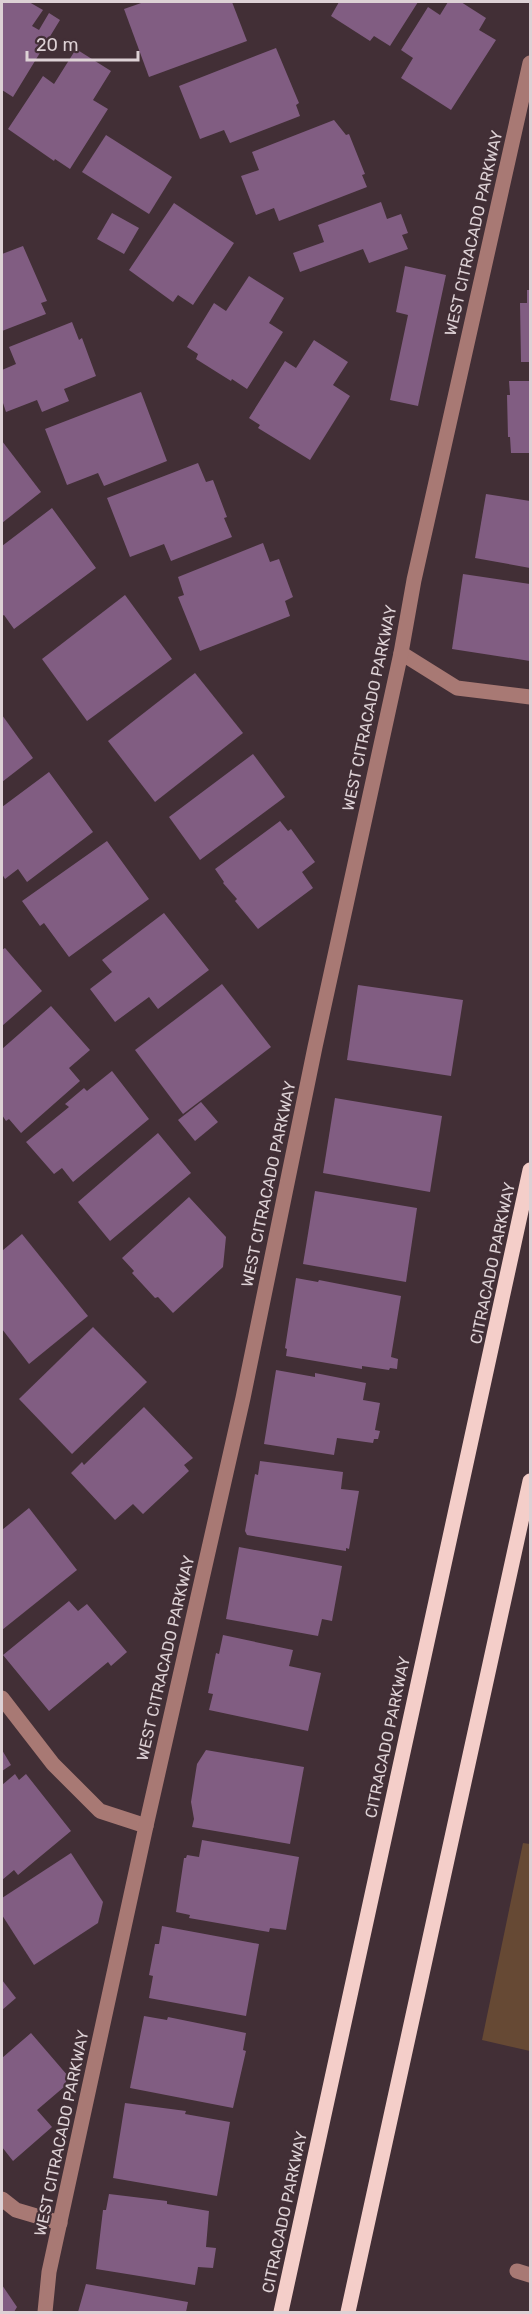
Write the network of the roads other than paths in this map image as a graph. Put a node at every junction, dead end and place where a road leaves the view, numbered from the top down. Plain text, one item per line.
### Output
1 (531, 63) edge
2 (401, 652) junction
3 (531, 697) edge
4 (531, 1170) edge
5 (531, 1481) edge
6 (2, 1698) edge
7 (146, 1826) junction
8 (2, 2199) edge
9 (60, 2223) junction
10 (45, 2313) edge
11 (281, 2313) edge
12 (348, 2313) edge

1 - 2 street, WEST CITRACADO PARKWAY
2 - 3 street
2 - 7 street, WEST CITRACADO PARKWAY
4 - 11 main road, CITRACADO PARKWAY
5 - 12 main road
6 - 7 street
7 - 9 street, WEST CITRACADO PARKWAY
8 - 9 street
9 - 10 street, WEST CITRACADO PARKWAY

